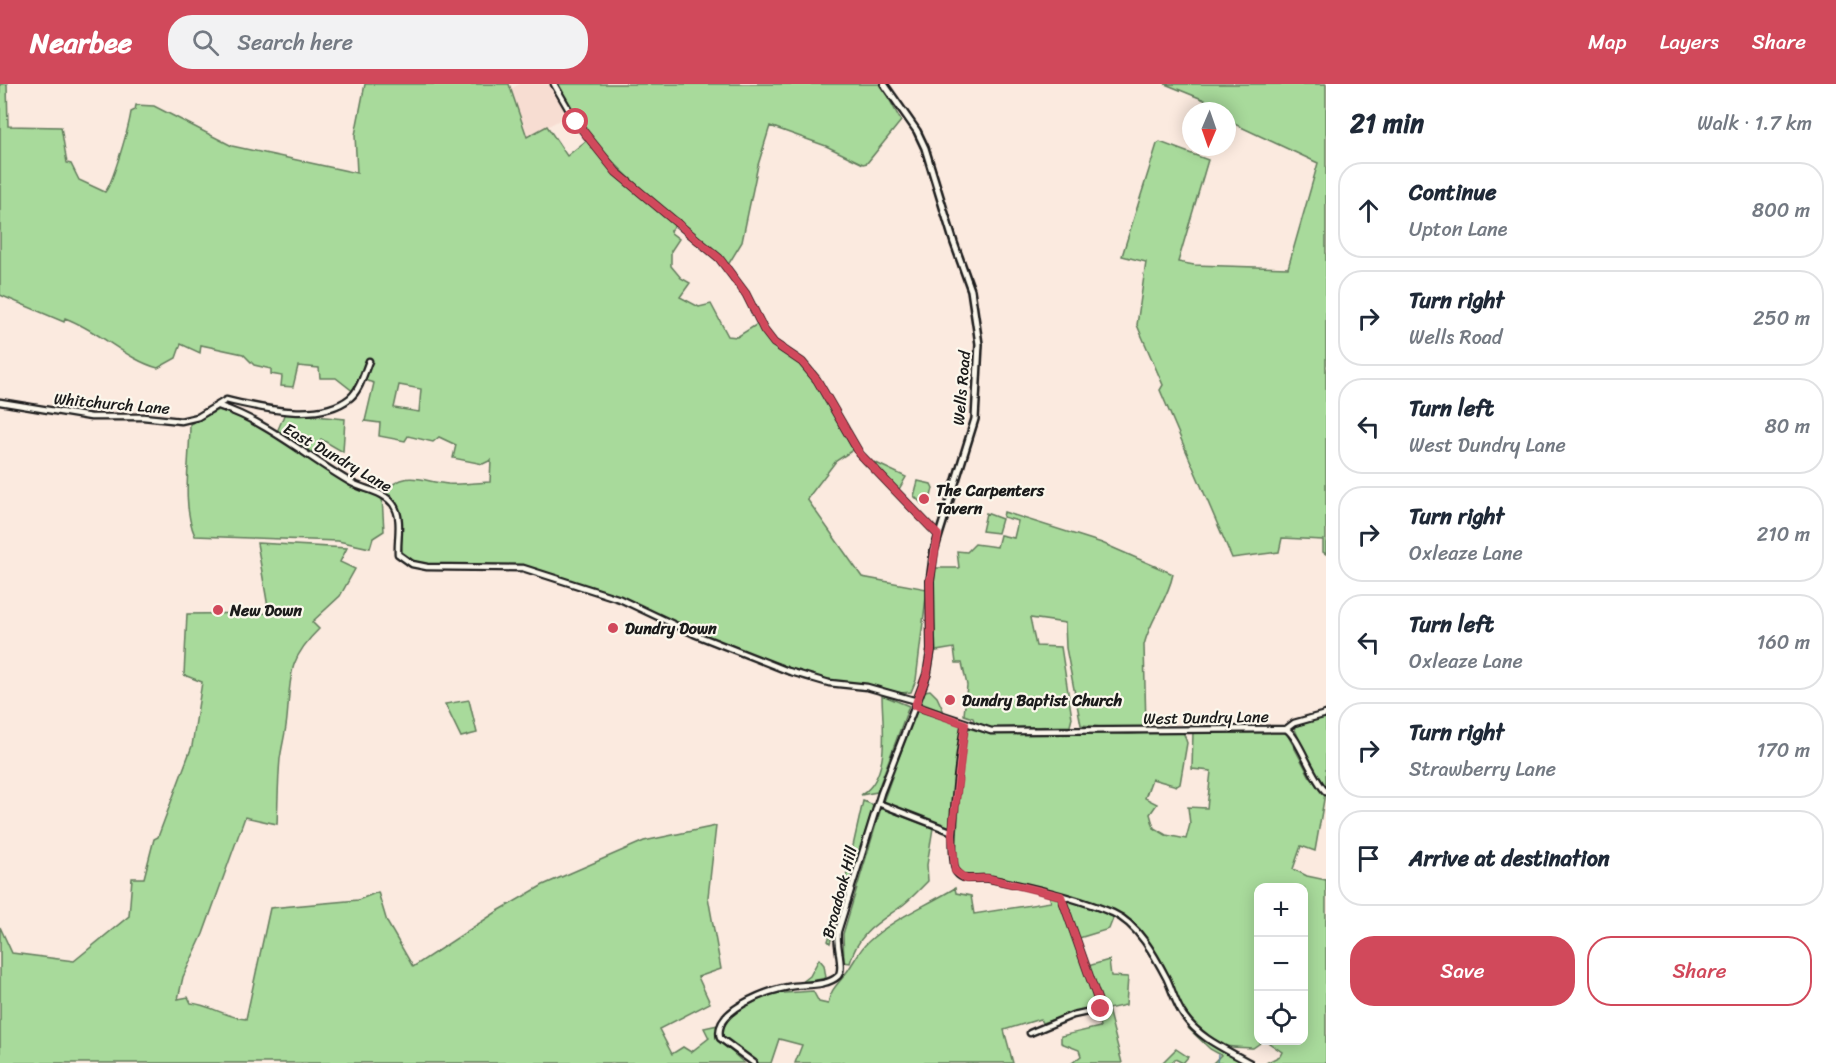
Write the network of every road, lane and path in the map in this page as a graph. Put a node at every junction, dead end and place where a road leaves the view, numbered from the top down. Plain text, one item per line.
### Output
1 (554, 84) edge
2 (884, 84) edge
3 (369, 361) dead end
4 (0, 402) edge
5 (219, 406) junction
6 (938, 535) junction
7 (916, 703) junction
8 (1326, 714) edge
9 (965, 724) junction
10 (1286, 729) junction
11 (1326, 792) edge
12 (878, 803) junction
13 (953, 832) junction
14 (1061, 896) junction
15 (1030, 1032) dead end
16 (754, 1063) edge
17 (1250, 1063) edge

1 - 6 street
2 - 6 street, Wells Road
3 - 5 street
4 - 5 street, Whitchurch Lane
5 - 7 street, East Dundry Lane
6 - 7 street, Wells Road
7 - 9 street, West Dundry Lane
7 - 12 street, Broadoak Hill
8 - 10 street
9 - 10 street, West Dundry Lane
9 - 13 street
10 - 11 street
12 - 13 street
12 - 16 street, Broadoak Hill
13 - 14 street
14 - 15 street
14 - 17 street

